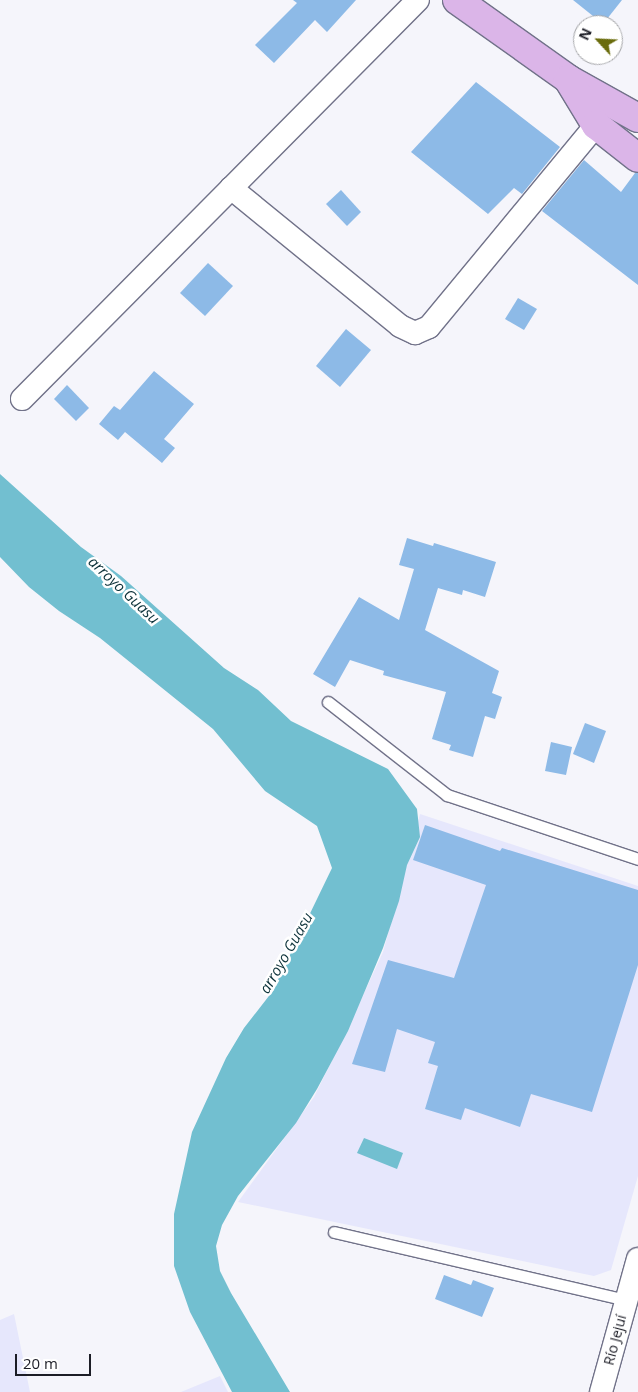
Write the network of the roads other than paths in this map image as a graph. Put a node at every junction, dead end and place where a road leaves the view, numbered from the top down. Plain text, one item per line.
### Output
1 (418, 0) edge
2 (457, 0) edge
3 (568, 79) junction
4 (638, 118) edge
5 (596, 125) junction
6 (638, 158) edge
7 (231, 188) junction
8 (22, 399) dead end
9 (328, 702) dead end
10 (638, 859) edge
11 (334, 1232) dead end
12 (638, 1259) edge
13 (626, 1300) junction
14 (628, 1335) edge
15 (601, 1392) edge

1 - 7 street
2 - 3 main road
3 - 4 main road
3 - 5 main road
5 - 6 main road
5 - 7 street
7 - 8 street
9 - 10 lane
11 - 13 lane
12 - 13 street, Río Jejuí
13 - 14 street, Río Jejuí
14 - 15 street, Río Jejuí

